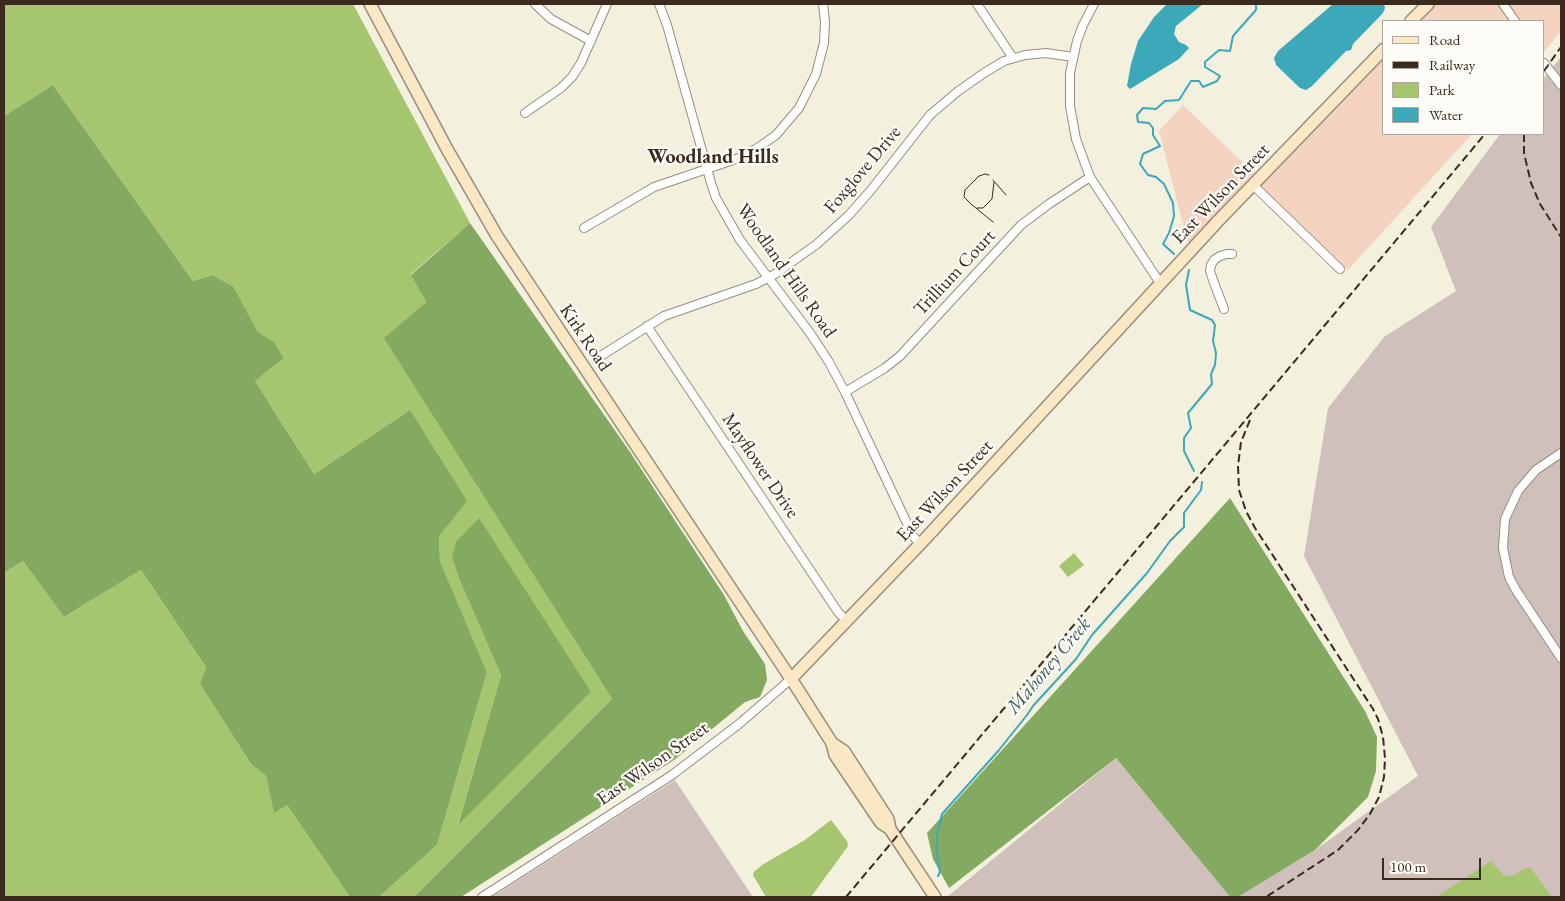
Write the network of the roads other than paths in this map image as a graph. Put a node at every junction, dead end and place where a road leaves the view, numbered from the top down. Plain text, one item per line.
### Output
1 (370, 4) edge
2 (535, 4) edge
3 (607, 4) edge
4 (659, 4) edge
5 (823, 4) edge
6 (977, 4) edge
7 (1094, 4) edge
8 (1428, 4) edge
9 (1503, 4) edge
10 (1412, 20) edge
11 (1515, 20) edge
12 (591, 41) junction
13 (1382, 51) edge
14 (1073, 57) junction
15 (1013, 58) junction
16 (1545, 64) edge
17 (1561, 85) edge
18 (525, 113) dead end
19 (706, 169) junction
20 (1090, 178) junction
21 (1253, 185) junction
22 (584, 228) dead end
23 (1232, 254) dead end
24 (1340, 269) dead end
25 (769, 279) junction
26 (1160, 283) junction
27 (1224, 309) dead end
28 (647, 326) junction
29 (596, 359) dead end
30 (845, 392) junction
31 (1561, 453) edge
32 (920, 544) junction
33 (847, 622) junction
34 (1561, 658) edge
35 (790, 679) junction
36 (482, 897) edge
37 (935, 897) edge

1 - 35 street, Kirk Road
2 - 12 street
3 - 12 street
4 - 19 street, Woodland Hills Road
5 - 19 street
6 - 15 street
7 - 14 street
8 - 10 street
9 - 11 street
12 - 18 street
13 - 21 street, East Wilson Street
14 - 15 street, Foxglove Drive
14 - 20 street
15 - 25 street, Foxglove Drive
16 - 17 street
19 - 22 street
19 - 25 street, Woodland Hills Road
20 - 26 street
20 - 30 street, Trillium Court
21 - 24 street
21 - 26 street, East Wilson Street
23 - 27 street
25 - 28 street, Foxglove Drive
25 - 30 street, Woodland Hills Road
26 - 32 street, East Wilson Street
28 - 29 street, Foxglove Drive
28 - 33 street, Mayflower Drive
30 - 32 street, Woodland Hills Road
31 - 34 street
32 - 33 street, East Wilson Street
33 - 35 street, East Wilson Street
35 - 36 street, East Wilson Street
35 - 37 street, Kirk Road

